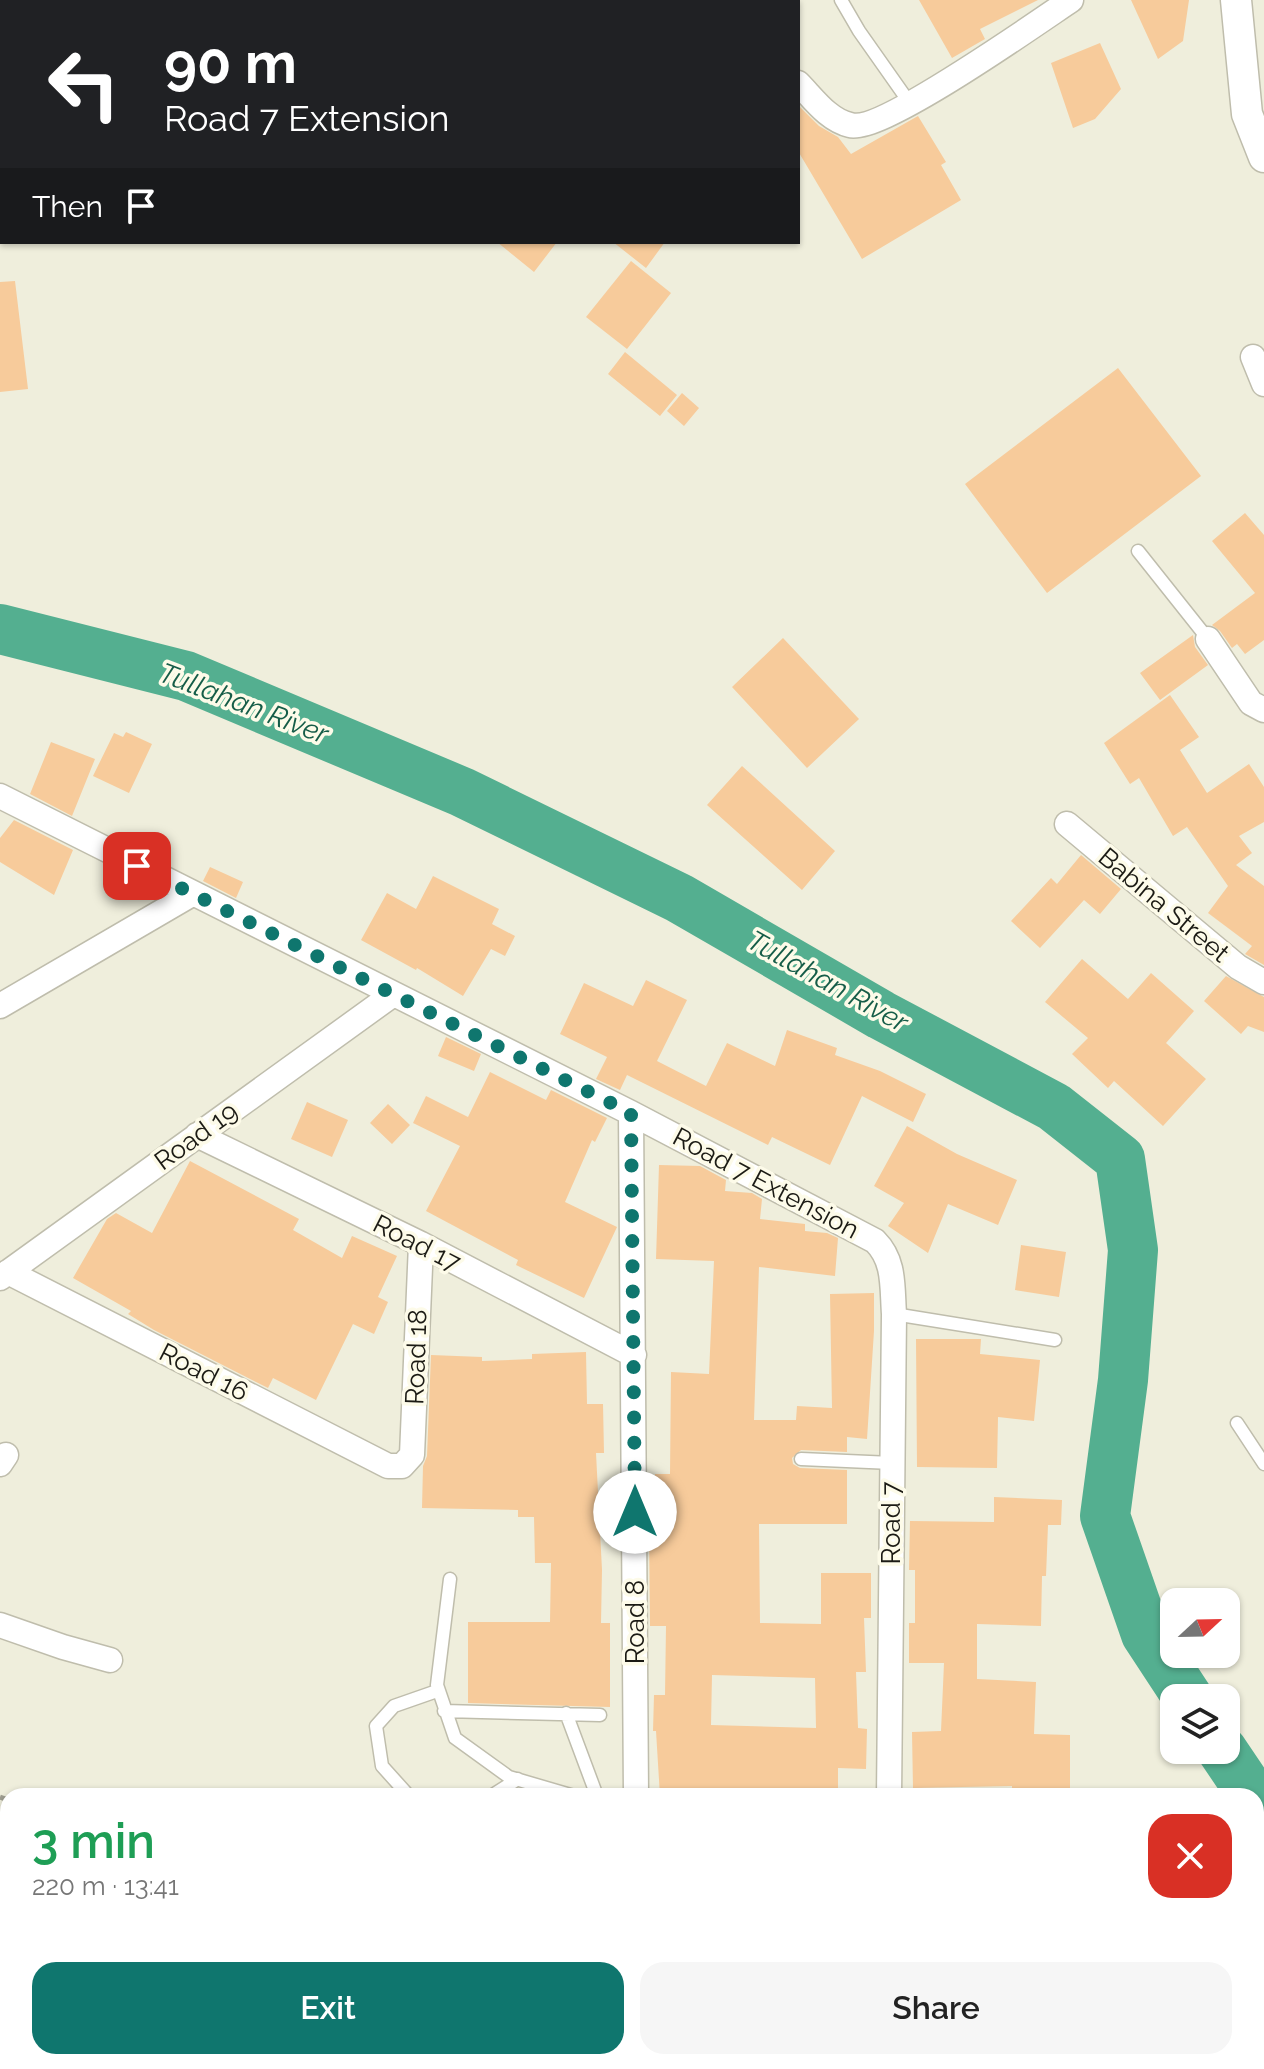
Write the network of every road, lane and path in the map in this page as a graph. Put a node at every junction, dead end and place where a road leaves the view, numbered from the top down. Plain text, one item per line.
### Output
1 (841, 0) edge
2 (1071, 0) edge
3 (1236, 0) edge
4 (800, 85) edge
5 (909, 102) junction
6 (1264, 157) edge
7 (1253, 357) dead end
8 (1264, 384) edge
9 (1138, 551) dead end
10 (1208, 639) joint
11 (1264, 710) edge
12 (0, 796) edge
13 (1067, 824) dead end
14 (192, 894) junction
15 (1264, 982) edge
16 (392, 995) junction
17 (0, 1006) edge
18 (631, 1113) junction
19 (197, 1135) junction
20 (421, 1244) junction
21 (885, 1251) joint
22 (4, 1275) edge
23 (894, 1314) junction
24 (1055, 1340) dead end
25 (634, 1355) junction
26 (1237, 1423) dead end
27 (801, 1459) dead end
28 (892, 1463) junction
29 (1264, 1464) edge
30 (402, 1466) joint
31 (450, 1579) dead end
32 (0, 1625) edge
33 (110, 1660) dead end
34 (437, 1691) junction
35 (444, 1711) junction
36 (566, 1713) junction
37 (600, 1715) dead end
38 (518, 1779) junction
39 (402, 1788) edge
40 (504, 1788) edge
41 (548, 1788) edge
42 (594, 1788) edge
43 (636, 1788) edge
44 (889, 1788) edge

1 - 5 lane
2 - 5 street
3 - 6 street
4 - 5 street
7 - 8 street
9 - 10 lane
10 - 11 street
12 - 14 street, Road 7 Extension
13 - 15 street, Babina Street
14 - 16 street, Road 7 Extension
14 - 17 street
16 - 18 street, Road 7 Extension
16 - 19 street, Road 19
18 - 21 street, Road 7 Extension
18 - 25 street, Road 8
19 - 20 street, Road 17
19 - 22 street, Road 19
20 - 25 street, Road 17
20 - 30 street, Road 18
21 - 23 street, Road 7
22 - 30 street, Road 16
23 - 24 lane
23 - 28 street, Road 7
25 - 43 street, Road 8
26 - 29 lane
27 - 28 lane
28 - 44 street, Road 7
31 - 34 lane
32 - 33 street
34 - 35 lane
34 - 39 lane
35 - 36 lane
35 - 38 lane
36 - 37 lane
36 - 42 lane
38 - 40 lane
38 - 41 lane

